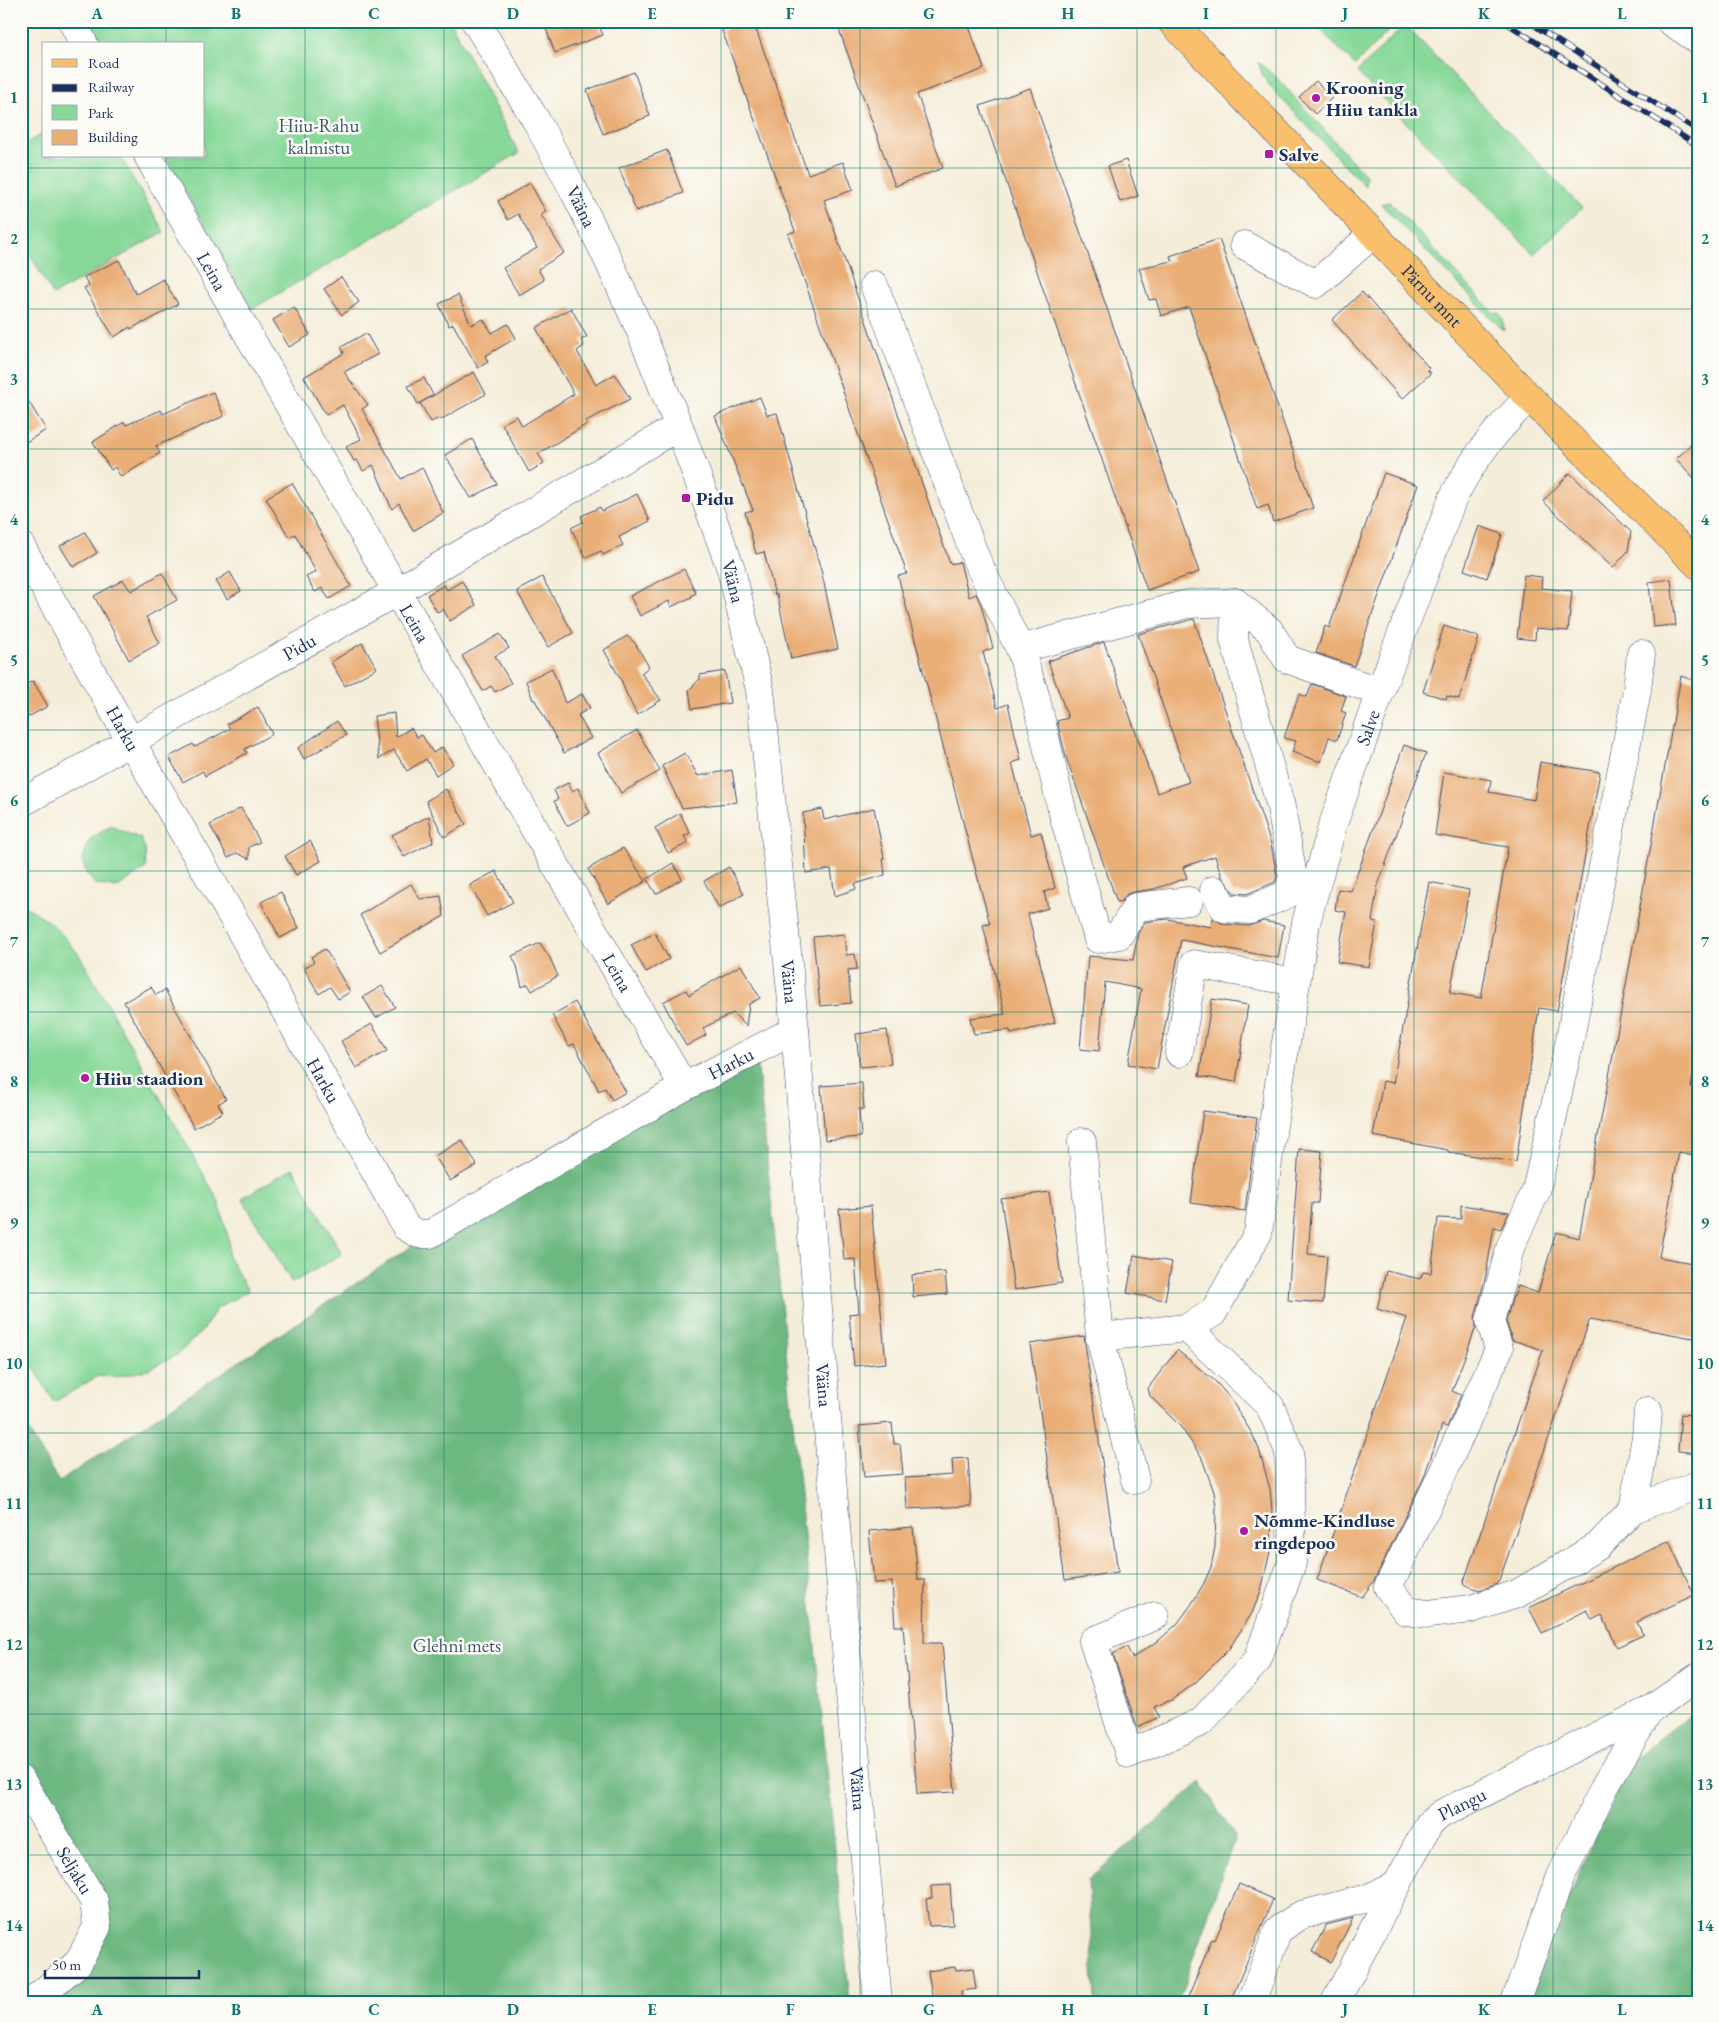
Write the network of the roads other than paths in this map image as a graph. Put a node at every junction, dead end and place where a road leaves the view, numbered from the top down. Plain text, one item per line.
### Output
1 (72, 21) edge
2 (475, 21) edge
3 (1171, 21) edge
4 (1670, 21) edge
5 (1698, 40) edge
6 (83, 42) edge
7 (149, 158) edge
8 (1373, 234) junction
9 (1244, 245) dead end
10 (874, 285) dead end
11 (1529, 397) junction
12 (679, 428) junction
13 (21, 546) edge
14 (1698, 565) edge
15 (396, 592) junction
16 (1235, 602) junction
17 (1020, 649) junction
18 (1641, 654) dead end
19 (1380, 692) junction
20 (130, 740) junction
21 (21, 803) edge
22 (1214, 890) dead end
23 (1189, 901) dead end
24 (1296, 982) junction
25 (795, 1030) junction
26 (1179, 1053) dead end
27 (684, 1087) junction
28 (1082, 1142) dead end
29 (1187, 1328) junction
30 (1100, 1337) junction
31 (1648, 1411) dead end
32 (1135, 1480) dead end
33 (1698, 1485) edge
34 (1633, 1509) junction
35 (1155, 1616) dead end
36 (1698, 1676) edge
37 (1650, 1710) junction
38 (21, 1780) edge
39 (1397, 1885) junction
40 (30, 2002) edge
41 (878, 2002) edge
42 (1251, 2002) edge
43 (1336, 2002) edge
44 (1515, 2002) edge

1 - 6 street
2 - 12 street, Vääna
3 - 8 main road, Pärnu mnt
4 - 5 street
7 - 15 street, Leina
8 - 9 street
8 - 11 main road, Pärnu mnt
10 - 17 street
11 - 14 main road, Pärnu mnt
11 - 19 street, Salve
12 - 15 street, Pidu
12 - 25 street, Vääna
13 - 20 street, Harku
15 - 20 street, Pidu
15 - 27 street, Leina
16 - 17 street
16 - 19 street
16 - 22 street
17 - 23 street
18 - 34 street
19 - 24 street, Salve
20 - 21 street, Pidu
20 - 27 street, Harku
24 - 26 street
24 - 29 street, Salve
25 - 27 street, Harku
25 - 41 street, Vääna
28 - 30 street
29 - 30 street
29 - 35 street
30 - 32 street
31 - 34 street
33 - 34 street
36 - 37 street, Plangu
37 - 39 street, Plangu
37 - 44 street, Plangu
38 - 40 street, Seljaku
39 - 42 street
39 - 43 street, Plangu

